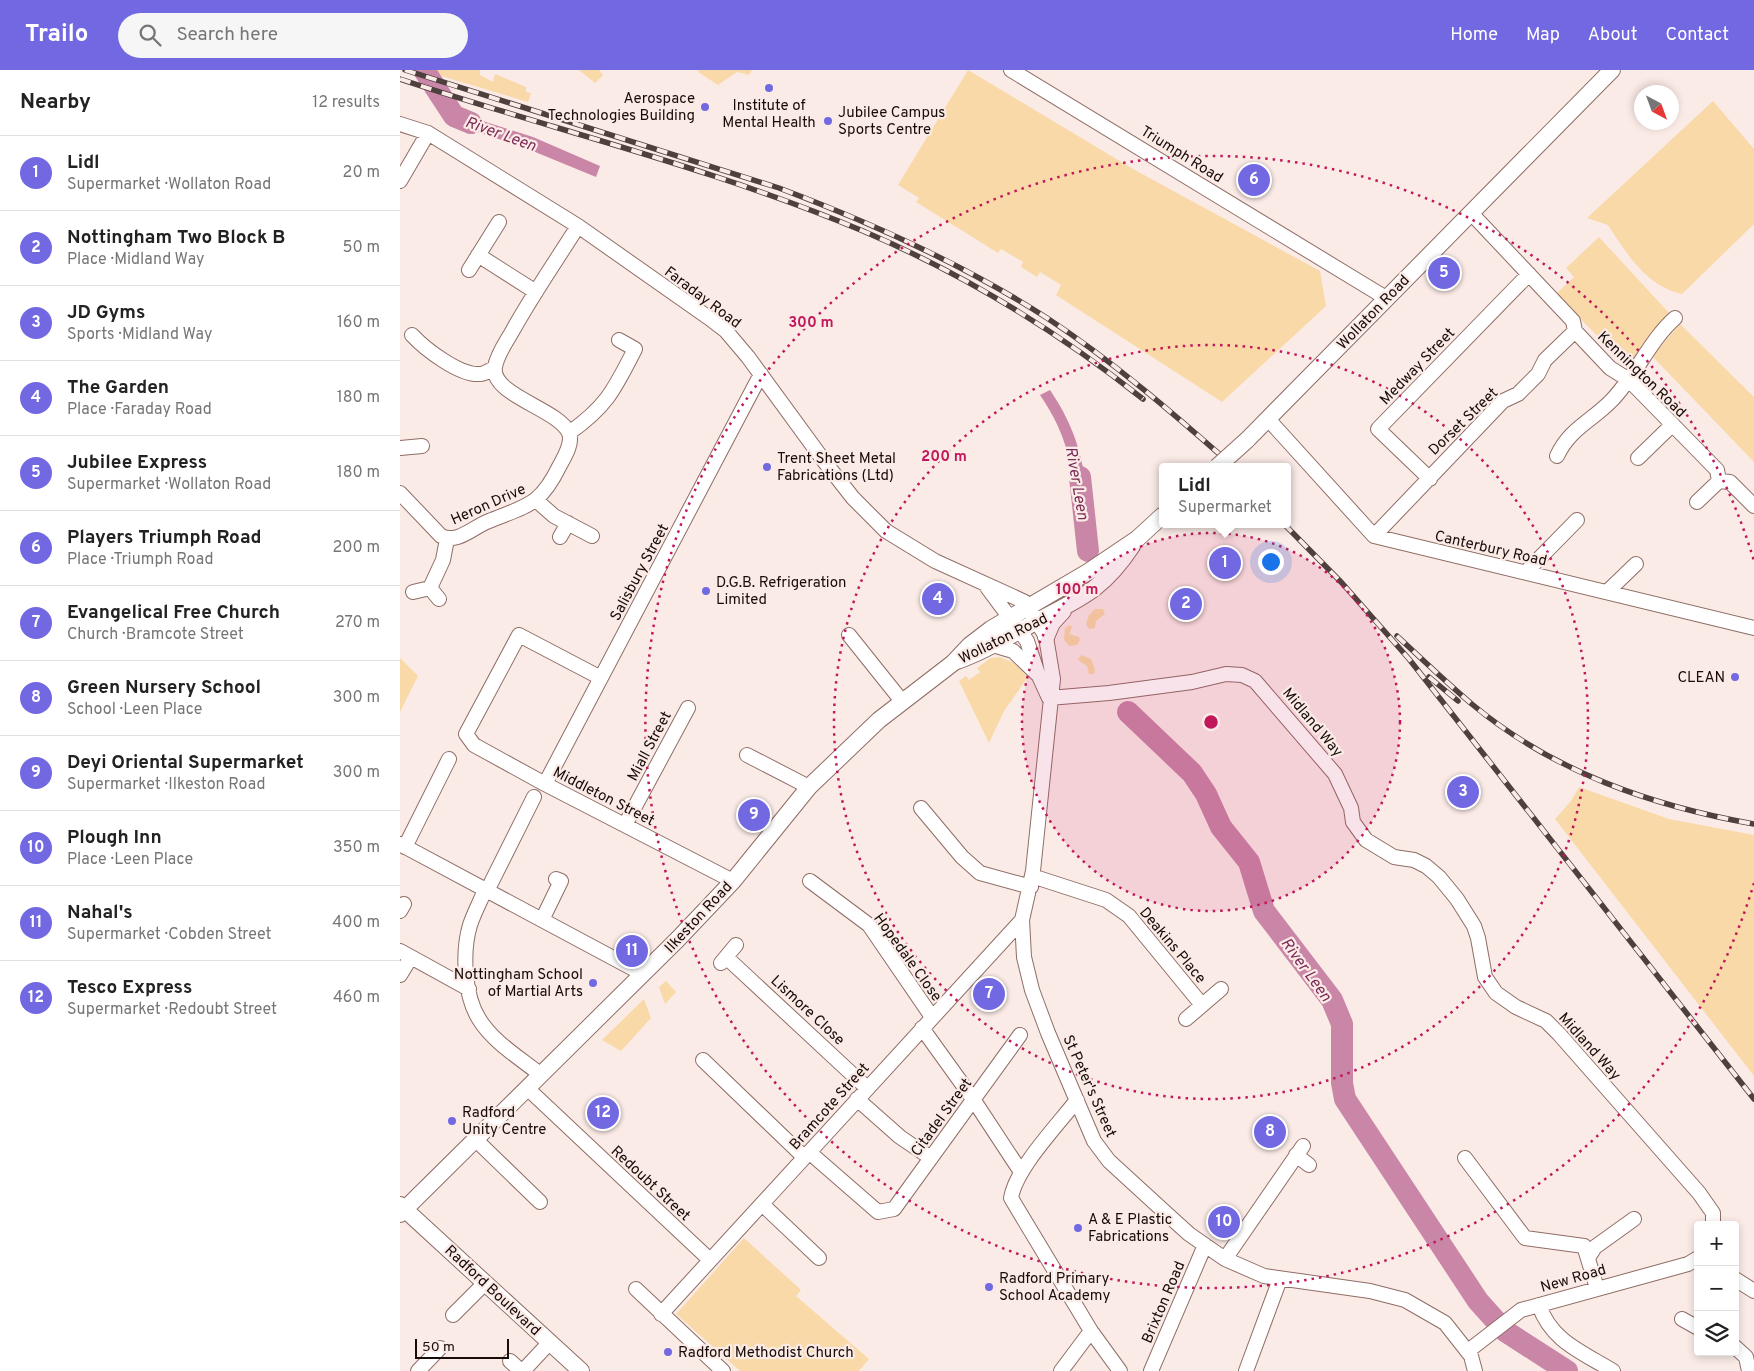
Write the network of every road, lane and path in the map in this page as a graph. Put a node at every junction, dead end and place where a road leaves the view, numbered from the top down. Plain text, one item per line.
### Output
1 (1011, 70) edge
2 (1612, 70) edge
3 (400, 124) edge
4 (428, 133) junction
5 (400, 181) edge
6 (1471, 213) junction
7 (499, 222) dead end
8 (578, 226) junction
9 (478, 255) junction
10 (469, 270) dead end
11 (1529, 274) junction
12 (536, 292) junction
13 (1386, 298) junction
14 (1676, 318) dead end
15 (1575, 331) junction
16 (412, 335) dead end
17 (618, 340) dead end
18 (494, 368) junction
19 (761, 374) junction
20 (1629, 380) junction
21 (1268, 419) junction
22 (1672, 425) junction
23 (568, 433) junction
24 (422, 446) dead end
25 (400, 448) edge
26 (1557, 456) dead end
27 (1638, 458) dead end
28 (1221, 463) edge
29 (1430, 479) junction
30 (1719, 481) junction
31 (400, 493) edge
32 (537, 501) junction
33 (1697, 502) dead end
34 (1754, 506) edge
35 (1159, 519) edge
36 (1577, 520) dead end
37 (568, 523) junction
38 (592, 536) dead end
39 (1374, 536) junction
40 (560, 537) dead end
41 (447, 539) junction
42 (1137, 539) junction
43 (1636, 564) dead end
44 (1526, 572) junction
45 (985, 585) junction
46 (430, 588) junction
47 (1608, 591) junction
48 (413, 592) dead end
49 (439, 599) dead end
50 (1066, 608) junction
51 (1033, 614) junction
52 (1015, 624) junction
53 (1754, 628) edge
54 (848, 635) dead end
55 (1046, 637) junction
56 (993, 645) junction
57 (953, 663) junction
58 (1038, 674) junction
59 (600, 678) junction
60 (1049, 698) junction
61 (901, 700) junction
62 (688, 708) dead end
63 (747, 755) dead end
64 (449, 759) dead end
65 (545, 784) junction
66 (809, 787) junction
67 (534, 797) dead end
68 (921, 808) dead end
69 (626, 825) junction
70 (402, 845) edge
71 (558, 880) dead end
72 (732, 881) junction
73 (810, 881) dead end
74 (1031, 882) junction
75 (486, 890) junction
76 (542, 920) junction
77 (1022, 920) junction
78 (736, 945) dead end
79 (405, 954) edge
80 (643, 974) junction
81 (400, 975) edge
82 (1221, 988) dead end
83 (469, 989) junction
84 (1202, 1005) junction
85 (1186, 1019) dead end
86 (927, 1023) junction
87 (1020, 1035) dead end
88 (703, 1060) dead end
89 (541, 1075) junction
90 (528, 1088) junction
91 (867, 1088) junction
92 (857, 1099) junction
93 (973, 1099) junction
94 (1077, 1100) junction
95 (476, 1140) junction
96 (807, 1154) junction
97 (931, 1158) junction
98 (1465, 1158) dead end
99 (1309, 1165) dead end
100 (1021, 1172) junction
101 (540, 1202) dead end
102 (762, 1204) junction
103 (402, 1209) edge
104 (1634, 1219) dead end
105 (1713, 1221) edge
106 (1205, 1245) junction
107 (819, 1258) dead end
108 (1588, 1258) junction
109 (1225, 1259) junction
110 (710, 1260) junction
111 (1694, 1260) edge
112 (1280, 1279) junction
113 (1739, 1281) edge
114 (485, 1283) junction
115 (1597, 1288) junction
116 (636, 1289) dead end
117 (1754, 1290) edge
118 (1539, 1305) junction
119 (661, 1314) junction
120 (453, 1315) dead end
121 (1682, 1319) dead end
122 (1694, 1326) edge
123 (1091, 1331) junction
124 (550, 1342) junction
125 (440, 1348) dead end
126 (1468, 1351) junction
127 (1739, 1351) edge
128 (510, 1361) dead end
129 (427, 1368) edge
130 (522, 1371) edge
131 (581, 1371) edge
132 (723, 1371) edge
133 (1061, 1371) edge
134 (1120, 1371) edge
135 (1151, 1371) edge
136 (1246, 1371) edge
137 (1475, 1371) edge
138 (1613, 1371) edge
139 (1749, 1371) edge

1 - 13 street, Triumph Road
2 - 6 main road, Wollaton Road
3 - 4 street, Faraday Road
4 - 5 street
4 - 8 street, Faraday Road
6 - 11 street, Kennington Road
6 - 13 main road, Wollaton Road
7 - 9 street
8 - 12 street
8 - 19 street, Faraday Road
9 - 10 street
9 - 12 street
11 - 15 street, Kennington Road
11 - 29 street, Medway Street
12 - 18 street
13 - 21 main road, Wollaton Road
14 - 20 street
15 - 20 street, Kennington Road
15 - 29 street, Dorset Street
16 - 18 street
17 - 23 street
18 - 23 street
19 - 45 street, Faraday Road
19 - 59 street, Salisbury Street
20 - 22 street, Kennington Road
20 - 26 street
21 - 28 main road, Wollaton Road, bridge
21 - 39 street
22 - 27 street
22 - 30 street, Kennington Road
23 - 32 street, Heron Drive
24 - 25 street
29 - 39 street, Dorset Street
30 - 33 street
30 - 34 street
31 - 41 street, Heron Drive
32 - 37 street
32 - 41 street, Heron Drive
35 - 42 main road, Wollaton Road
36 - 44 street
37 - 38 street
37 - 40 street
39 - 44 street, Canterbury Road
41 - 46 street
42 - 50 main road, Wollaton Road
42 - 51 main road, Wollaton Road
43 - 47 street
44 - 47 street, Canterbury Road
45 - 51 street, Faraday Road
45 - 52 street, Faraday Road
46 - 48 street
46 - 49 street
47 - 53 street, Canterbury Road
50 - 51 main road, Wollaton Road
50 - 55 main road, Wollaton Road
51 - 52 main road, Wollaton Road
51 - 55 street, St Peter's Street
52 - 56 main road, Wollaton Road
52 - 57 main road, Wollaton Road
52 - 58 street, St Peter's Street
54 - 61 street
55 - 60 street, St Peter's Street
56 - 57 main road, Wollaton Road
56 - 58 street, St Peter's Street
57 - 61 main road, Ilkeston Road
58 - 60 street, St Peter's Street
59 - 65 street, Salisbury Street
59 - 65 street, Middleton Street
60 - 74 street, St Peter's Street
60 - 105 street, Midland Way
61 - 66 main road, Ilkeston Road
62 - 69 street, Miall Street
63 - 66 street
64 - 70 street
65 - 69 street, Middleton Street
66 - 72 main road, Ilkeston Road
67 - 75 street
68 - 74 street, Deakins Place
69 - 72 street, Middleton Street
70 - 75 street
71 - 76 street
72 - 80 main road, Ilkeston Road
73 - 86 street, Hopedale Close
74 - 77 street, St Peter's Street
74 - 84 street, Deakins Place
75 - 76 street
75 - 83 street
76 - 80 street
77 - 86 street, Bramcote Street
77 - 94 street, St Peter's Street
78 - 91 street, Lismore Close
79 - 81 street
79 - 83 street
80 - 89 main road, Ilkeston Road
82 - 84 street, Deakins Place
83 - 89 street
84 - 85 street, Deakins Place
86 - 91 street, Bramcote Street
86 - 93 street, Hopedale Close
87 - 93 street, Citadel Street
88 - 96 street
89 - 90 main road, Ilkeston Road
90 - 95 main road, Ilkeston Road
90 - 110 street, Redoubt Street
91 - 92 street, Bramcote Street
92 - 96 street, Bramcote Street
92 - 97 street
93 - 97 street, Citadel Street
93 - 100 street, Hopedale Close
94 - 100 street
94 - 106 street, St Peter's Street
95 - 101 street
95 - 103 main road, Ilkeston Road
96 - 97 street, Citadel Street
96 - 102 street, Bramcote Street
98 - 108 street
99 - 109 street
100 - 123 street
102 - 107 street
102 - 110 street, Bramcote Street
103 - 114 main road, Radford Boulevard
104 - 108 street
106 - 109 street, St Peter's Street
106 - 135 street, Brixton Road
108 - 115 street
109 - 112 street, St Peter's Street
110 - 119 street, Bramcote Street
111 - 115 street, New Road
112 - 126 street, St Peter's Street
112 - 136 street
113 - 117 street
114 - 120 street
114 - 124 main road, Radford Boulevard
115 - 118 street, New Road
116 - 119 street
118 - 126 street, New Road
118 - 138 street
119 - 132 street
121 - 122 street
123 - 133 street
123 - 134 street
124 - 130 street
124 - 131 main road, Radford Boulevard
125 - 129 street
126 - 137 street, St Peter's Street
127 - 139 street
128 - 130 street

